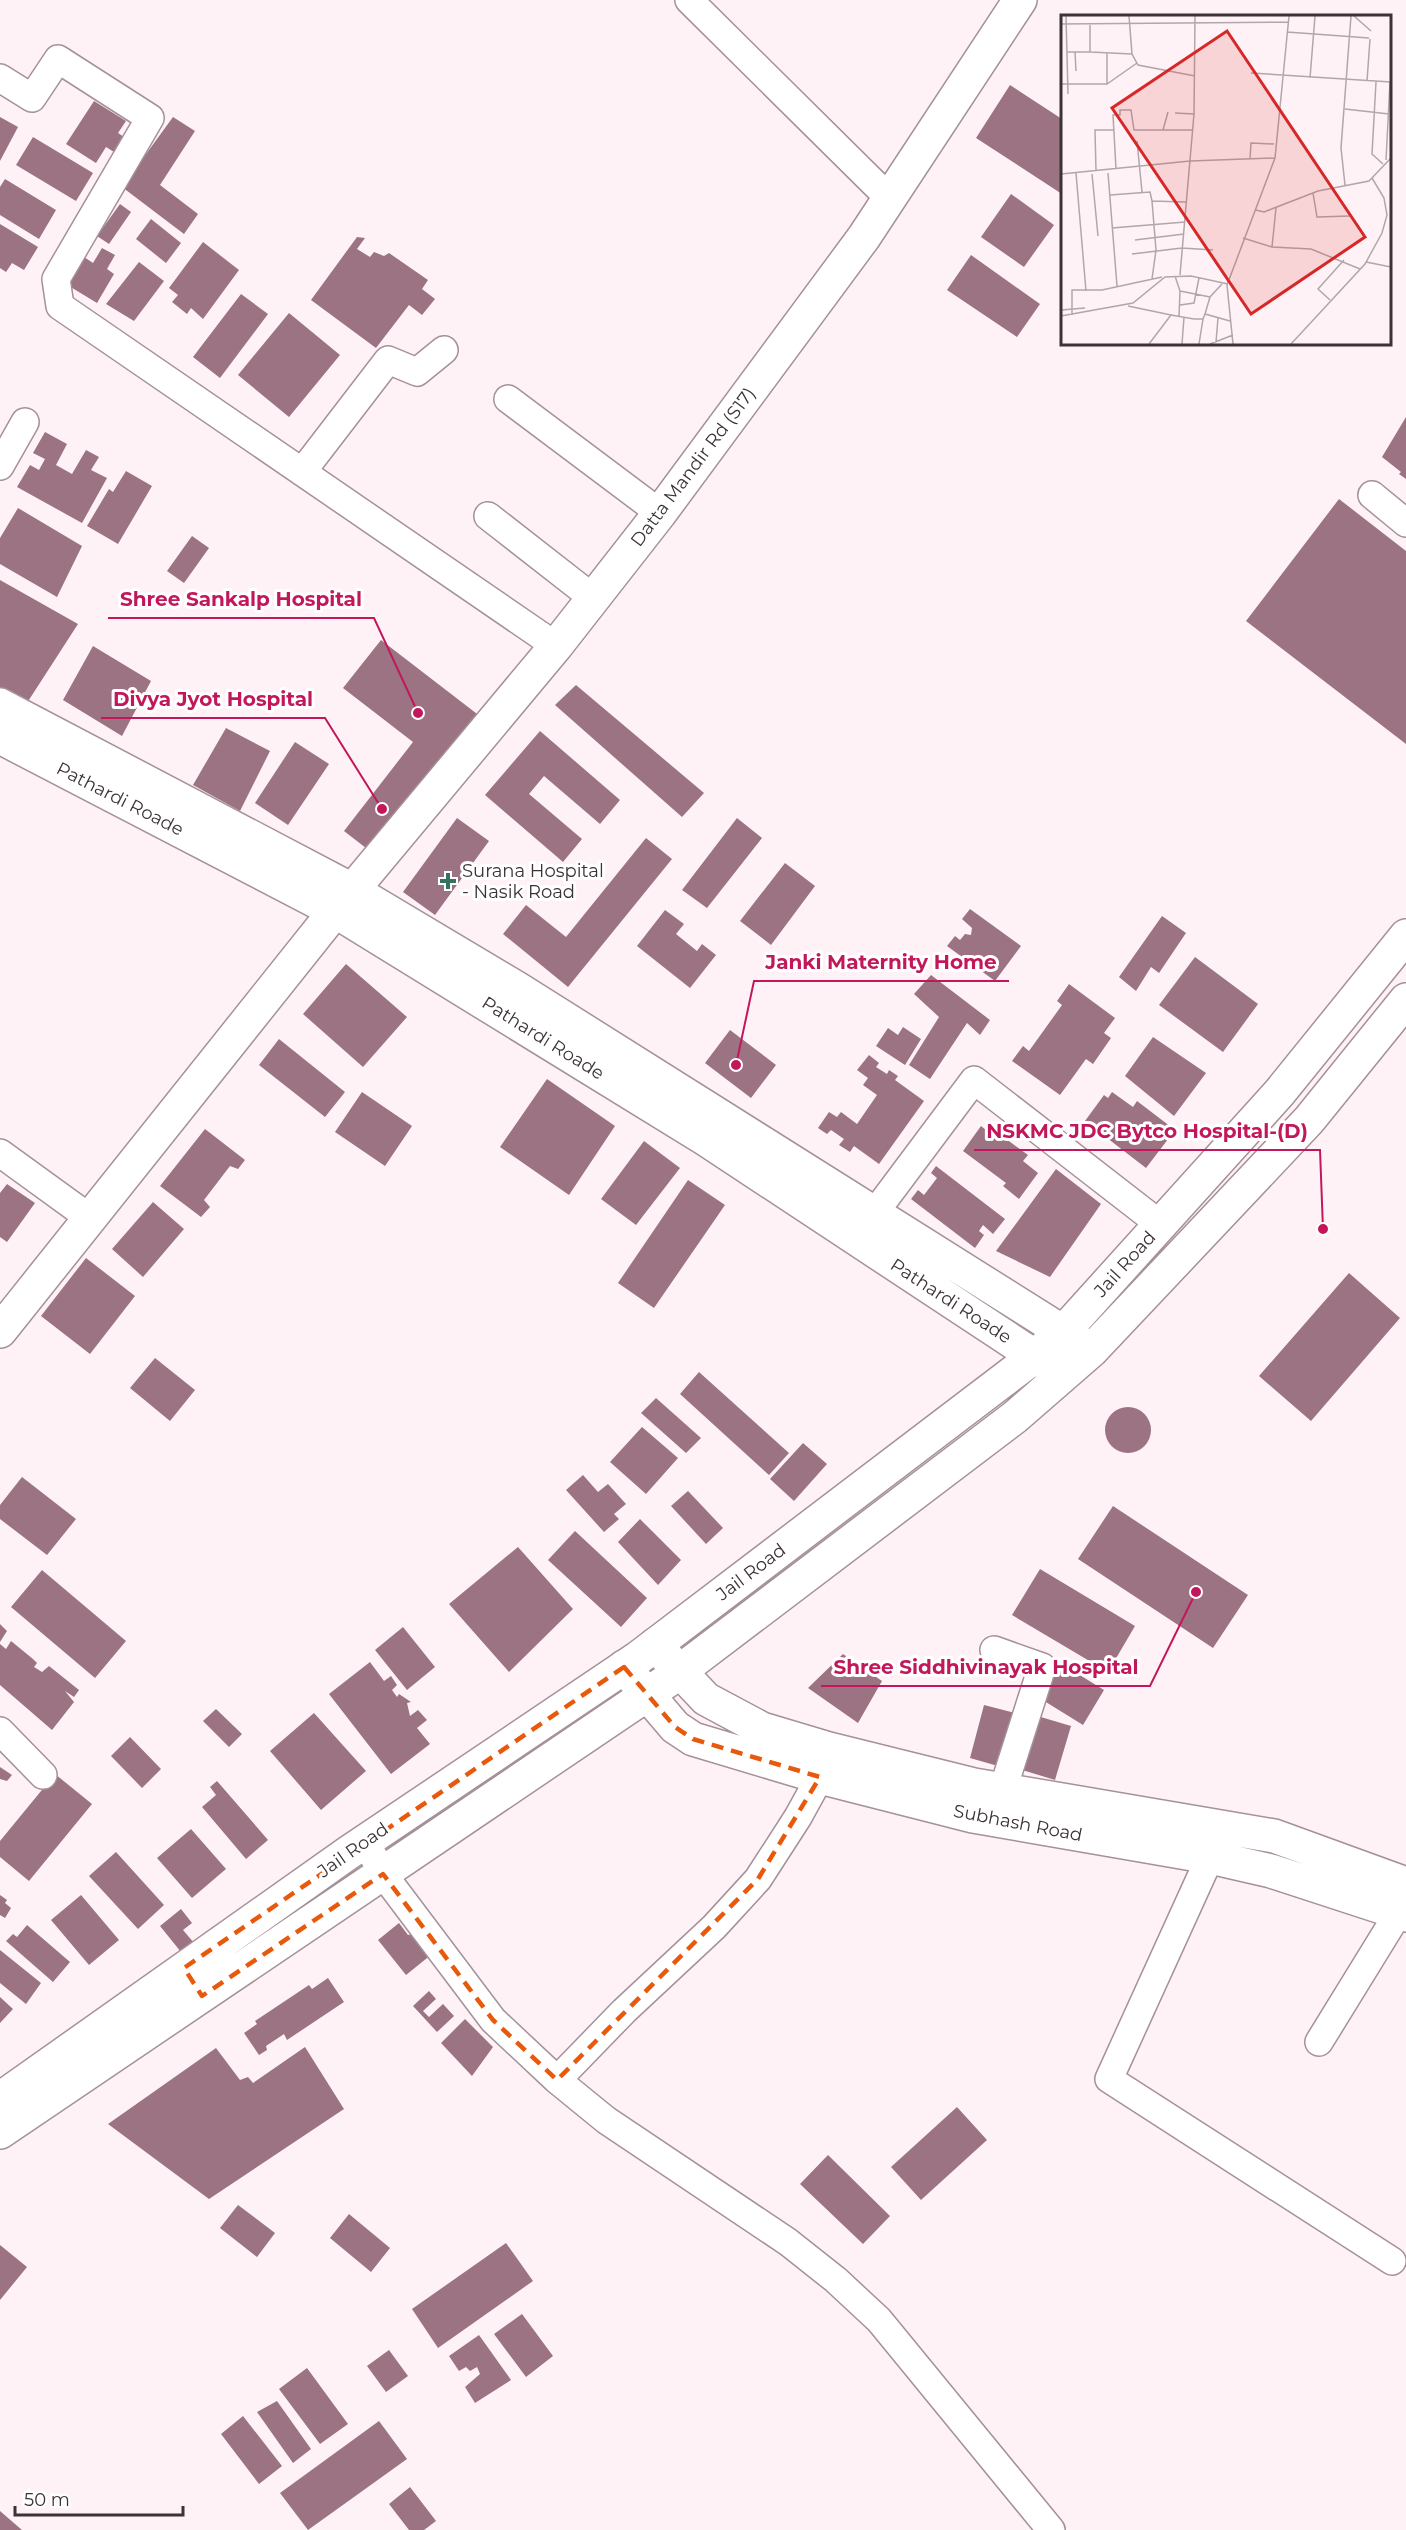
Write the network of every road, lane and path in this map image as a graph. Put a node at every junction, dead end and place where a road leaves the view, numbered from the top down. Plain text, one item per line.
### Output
1 (689, 0) edge
2 (1020, 0) edge
3 (0, 78) edge
4 (889, 198) junction
5 (444, 350) dead end
6 (508, 399) dead end
7 (25, 422) dead end
8 (0, 466) edge
9 (302, 472) junction
10 (1372, 495) dead end
11 (660, 513) junction
12 (488, 516) dead end
13 (1406, 523) edge
14 (593, 598) junction
15 (556, 646) junction
16 (0, 705) edge
17 (0, 737) edge
18 (344, 900) junction
19 (1406, 936) edge
20 (1406, 1000) edge
21 (0, 1153) edge
22 (873, 1215) junction
23 (91, 1219) junction
24 (1161, 1225) junction
25 (0, 1331) edge
26 (1062, 1333) junction
27 (1092, 1350) junction
28 (1035, 1356) junction
29 (1063, 1375) junction
30 (655, 1646) junction
31 (994, 1650) dead end
32 (624, 1667) junction
33 (679, 1672) junction
34 (648, 1694) junction
35 (0, 1731) edge
36 (43, 1775) dead end
37 (820, 1778) junction
38 (1003, 1789) junction
39 (365, 1841) junction
40 (1210, 1857) junction
41 (383, 1874) junction
42 (1404, 1904) edge
43 (184, 1968) junction
44 (202, 1996) junction
45 (1319, 2042) dead end
46 (557, 2080) junction
47 (0, 2099) edge
48 (0, 2132) edge
49 (1392, 2261) dead end
50 (1051, 2530) edge

1 - 4 street
2 - 4 main road, Datta Mandir Rd (S17)
3 - 9 street
4 - 11 main road, Datta Mandir Rd (S17)
5 - 9 street
6 - 11 street
7 - 8 street
9 - 15 street
10 - 13 street
11 - 14 main road, Datta Mandir Rd (S17)
12 - 14 street
14 - 15 main road, Datta Mandir Rd (S17)
15 - 18 main road, Datta Mandir Rd (S17)
16 - 18 main road
17 - 18 main road, Pathardi Roade
18 - 22 main road
18 - 23 main road, Datta Mandir Rd (S17)
18 - 28 main road, Pathardi Roade
19 - 24 main road, Jail Road
20 - 27 main road, Jail Road
21 - 23 street
22 - 24 street
22 - 26 main road
23 - 25 main road, Datta Mandir Rd (S17)
24 - 26 main road, Jail Road
26 - 27 main road
26 - 28 main road, Jail Road
27 - 29 main road, Jail Road
28 - 29 main road, Pathardi Roade
28 - 30 main road, Jail Road
29 - 33 main road, Jail Road
30 - 32 main road, Jail Road
30 - 33 main road, Subhash Road
31 - 38 street
32 - 34 main road, Subhash Road
32 - 39 main road, Jail Road
33 - 34 main road, Jail Road
33 - 38 main road, Subhash Road
34 - 37 main road, Subhash Road
34 - 41 main road, Jail Road
35 - 36 street
37 - 40 main road, Subhash Road
37 - 46 street
38 - 42 main road, Subhash Road
39 - 41 street
39 - 43 main road, Jail Road
40 - 42 main road, Subhash Road
40 - 49 street
41 - 44 main road, Jail Road
41 - 46 street
42 - 45 street
43 - 44 main road
43 - 47 main road, Jail Road
44 - 48 main road, Jail Road
46 - 50 street

